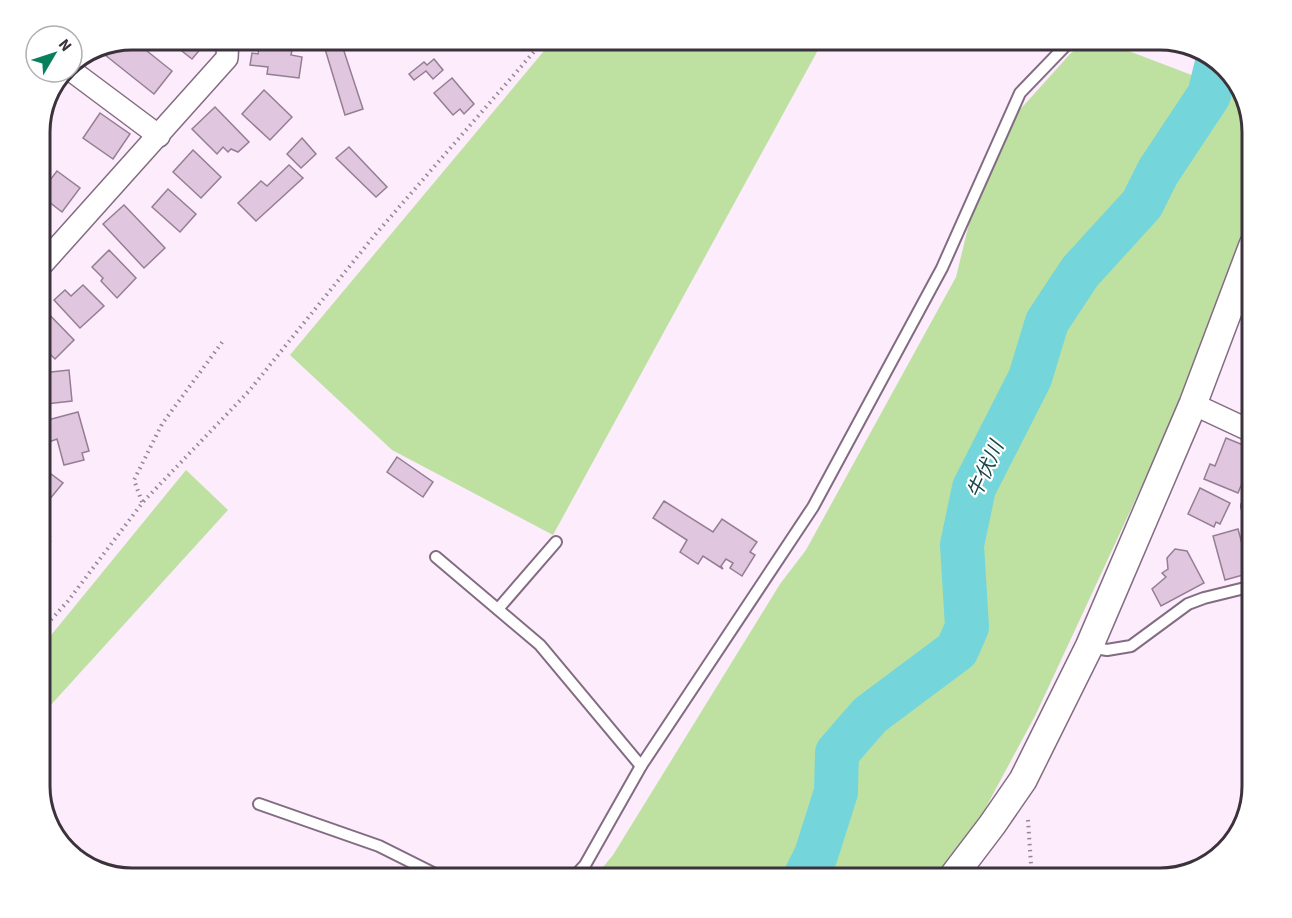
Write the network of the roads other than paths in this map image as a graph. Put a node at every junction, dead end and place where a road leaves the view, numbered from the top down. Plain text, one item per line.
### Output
1 (227, 50) edge
2 (1061, 50) edge
3 (84, 80) edge
4 (159, 136) junction
5 (50, 250) edge
6 (1242, 274) edge
7 (1193, 404) junction
8 (1242, 427) edge
9 (556, 542) dead end
10 (436, 557) dead end
11 (1242, 589) edge
12 (498, 609) junction
13 (1089, 647) junction
14 (641, 766) junction
15 (259, 804) dead end
16 (423, 868) edge
17 (583, 868) edge
18 (959, 868) edge

1 - 4 street
2 - 14 lane
3 - 4 street
4 - 5 street
6 - 7 street
7 - 8 street
7 - 13 street
9 - 12 lane
10 - 12 lane
11 - 13 lane
12 - 14 lane
13 - 18 street
14 - 17 lane
15 - 16 lane

